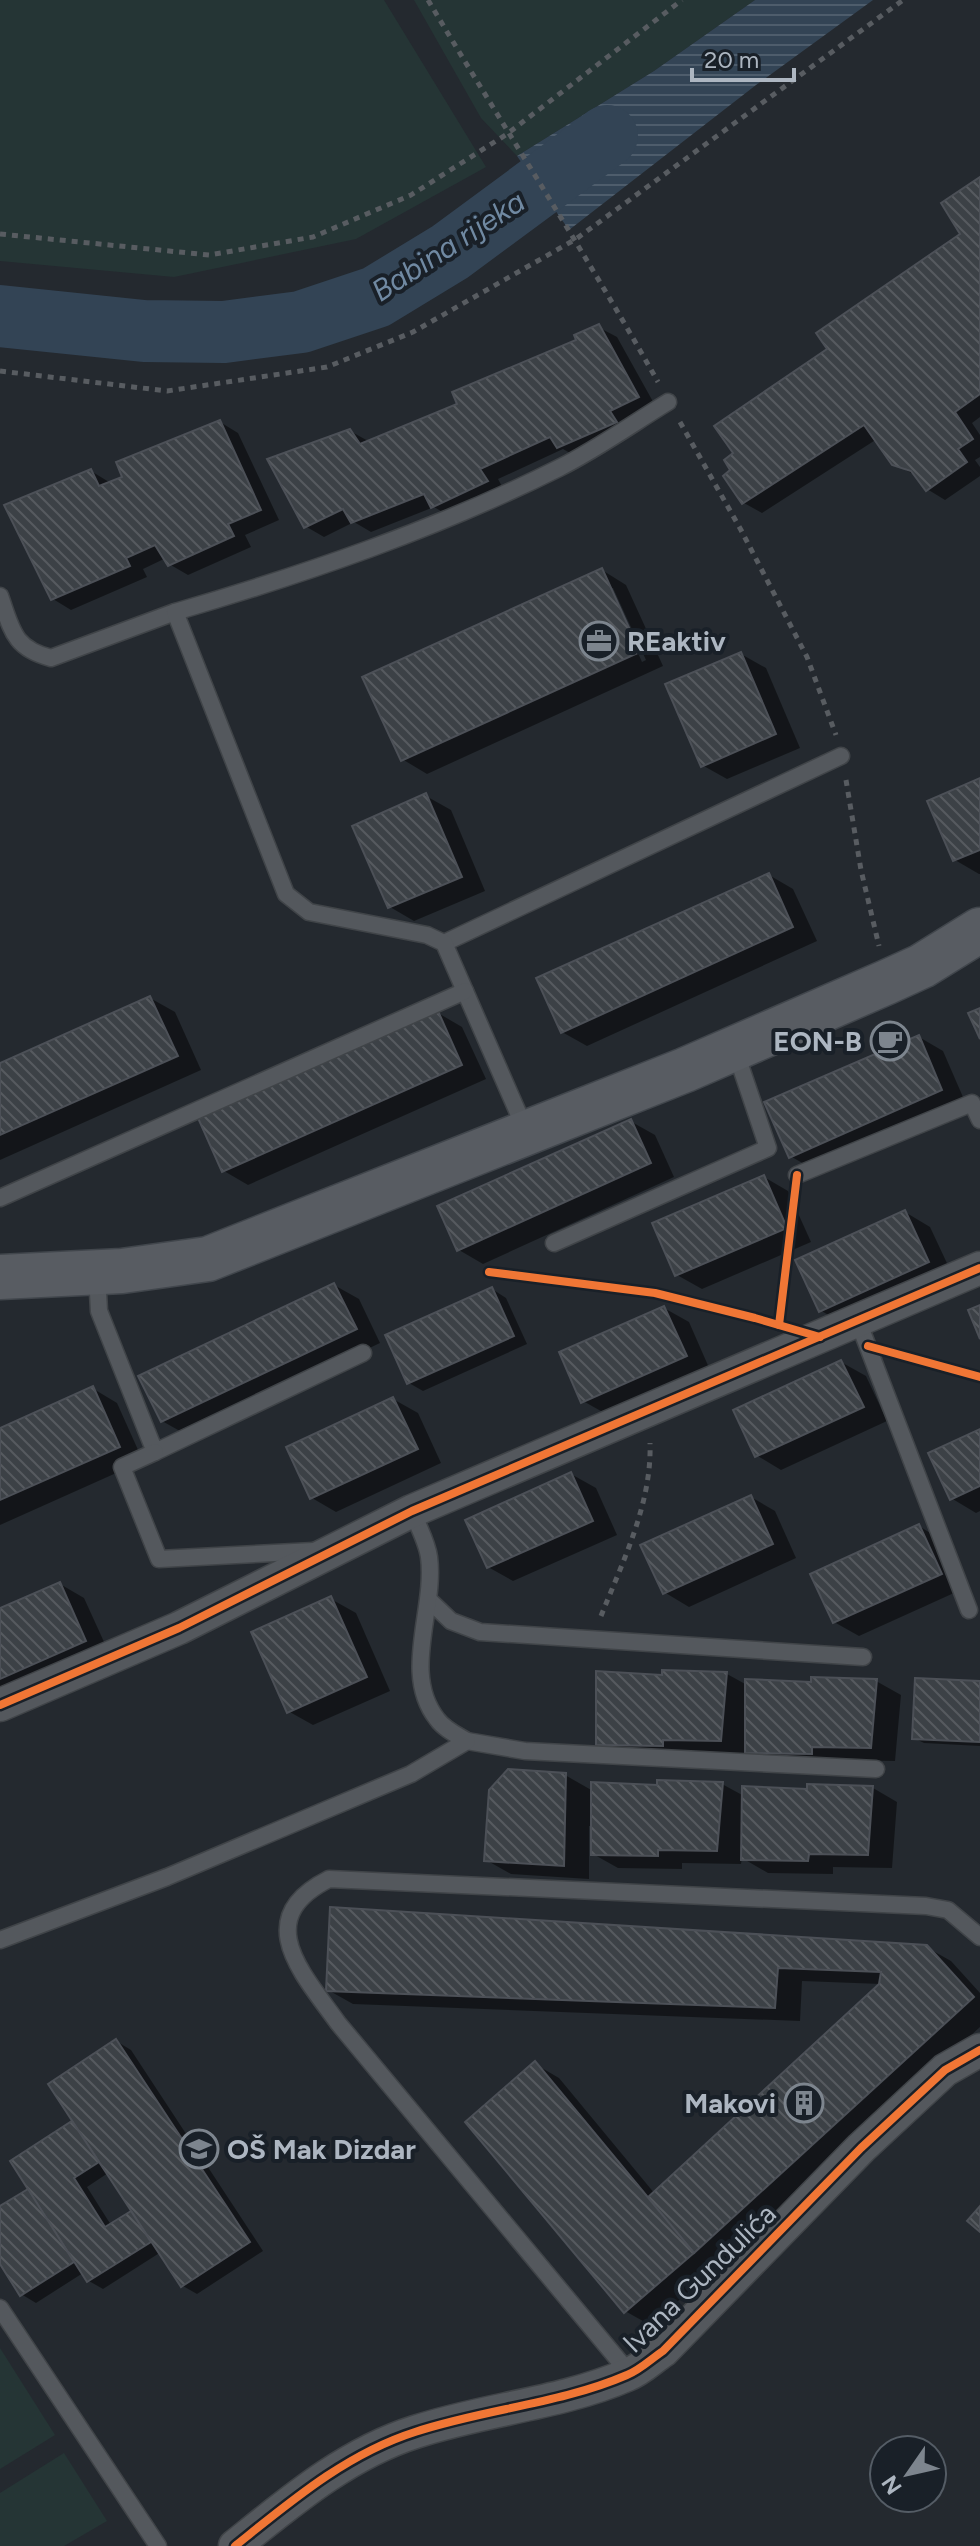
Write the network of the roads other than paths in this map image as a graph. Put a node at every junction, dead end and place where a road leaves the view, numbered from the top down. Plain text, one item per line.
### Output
1 (668, 402) road end
2 (0, 596) edge
3 (175, 612) junction
4 (841, 756) road end
5 (980, 930) edge
6 (444, 943) junction
7 (980, 950) edge
8 (904, 974) junction
9 (465, 991) junction
10 (734, 1048) junction
11 (980, 1120) edge
12 (527, 1133) junction
13 (797, 1175) road end
14 (0, 1198) edge
15 (554, 1243) dead end
16 (980, 1268) edge
17 (97, 1272) junction
18 (0, 1277) edge
19 (863, 1334) junction
20 (363, 1353) dead end
21 (155, 1452) junction
22 (412, 1511) junction
23 (335, 1550) junction
24 (430, 1601) junction
25 (969, 1610) dead end
26 (863, 1657) dead end
27 (0, 1705) edge
28 (467, 1741) junction
29 (876, 1769) dead end
30 (980, 1937) edge
31 (0, 1939) edge
32 (980, 2050) edge
33 (0, 2308) edge
34 (630, 2374) junction
35 (158, 2546) edge
36 (235, 2546) edge

1 - 3 lane
2 - 3 lane
3 - 6 lane
4 - 6 lane
5 - 8 main road
6 - 9 lane
7 - 8 main road
8 - 10 main road
9 - 12 lane
9 - 14 lane
10 - 12 main road
10 - 15 lane
11 - 13 lane
12 - 17 main road
16 - 19 street
17 - 18 main road
17 - 21 lane
19 - 22 street
19 - 25 lane
20 - 21 lane
21 - 23 lane
22 - 23 street
22 - 24 lane
23 - 27 street
24 - 26 lane
24 - 28 lane
28 - 29 lane
28 - 31 lane
30 - 34 lane
32 - 34 street, Ivana Gundulića
33 - 35 lane
34 - 36 street, Ivana Gundulića

